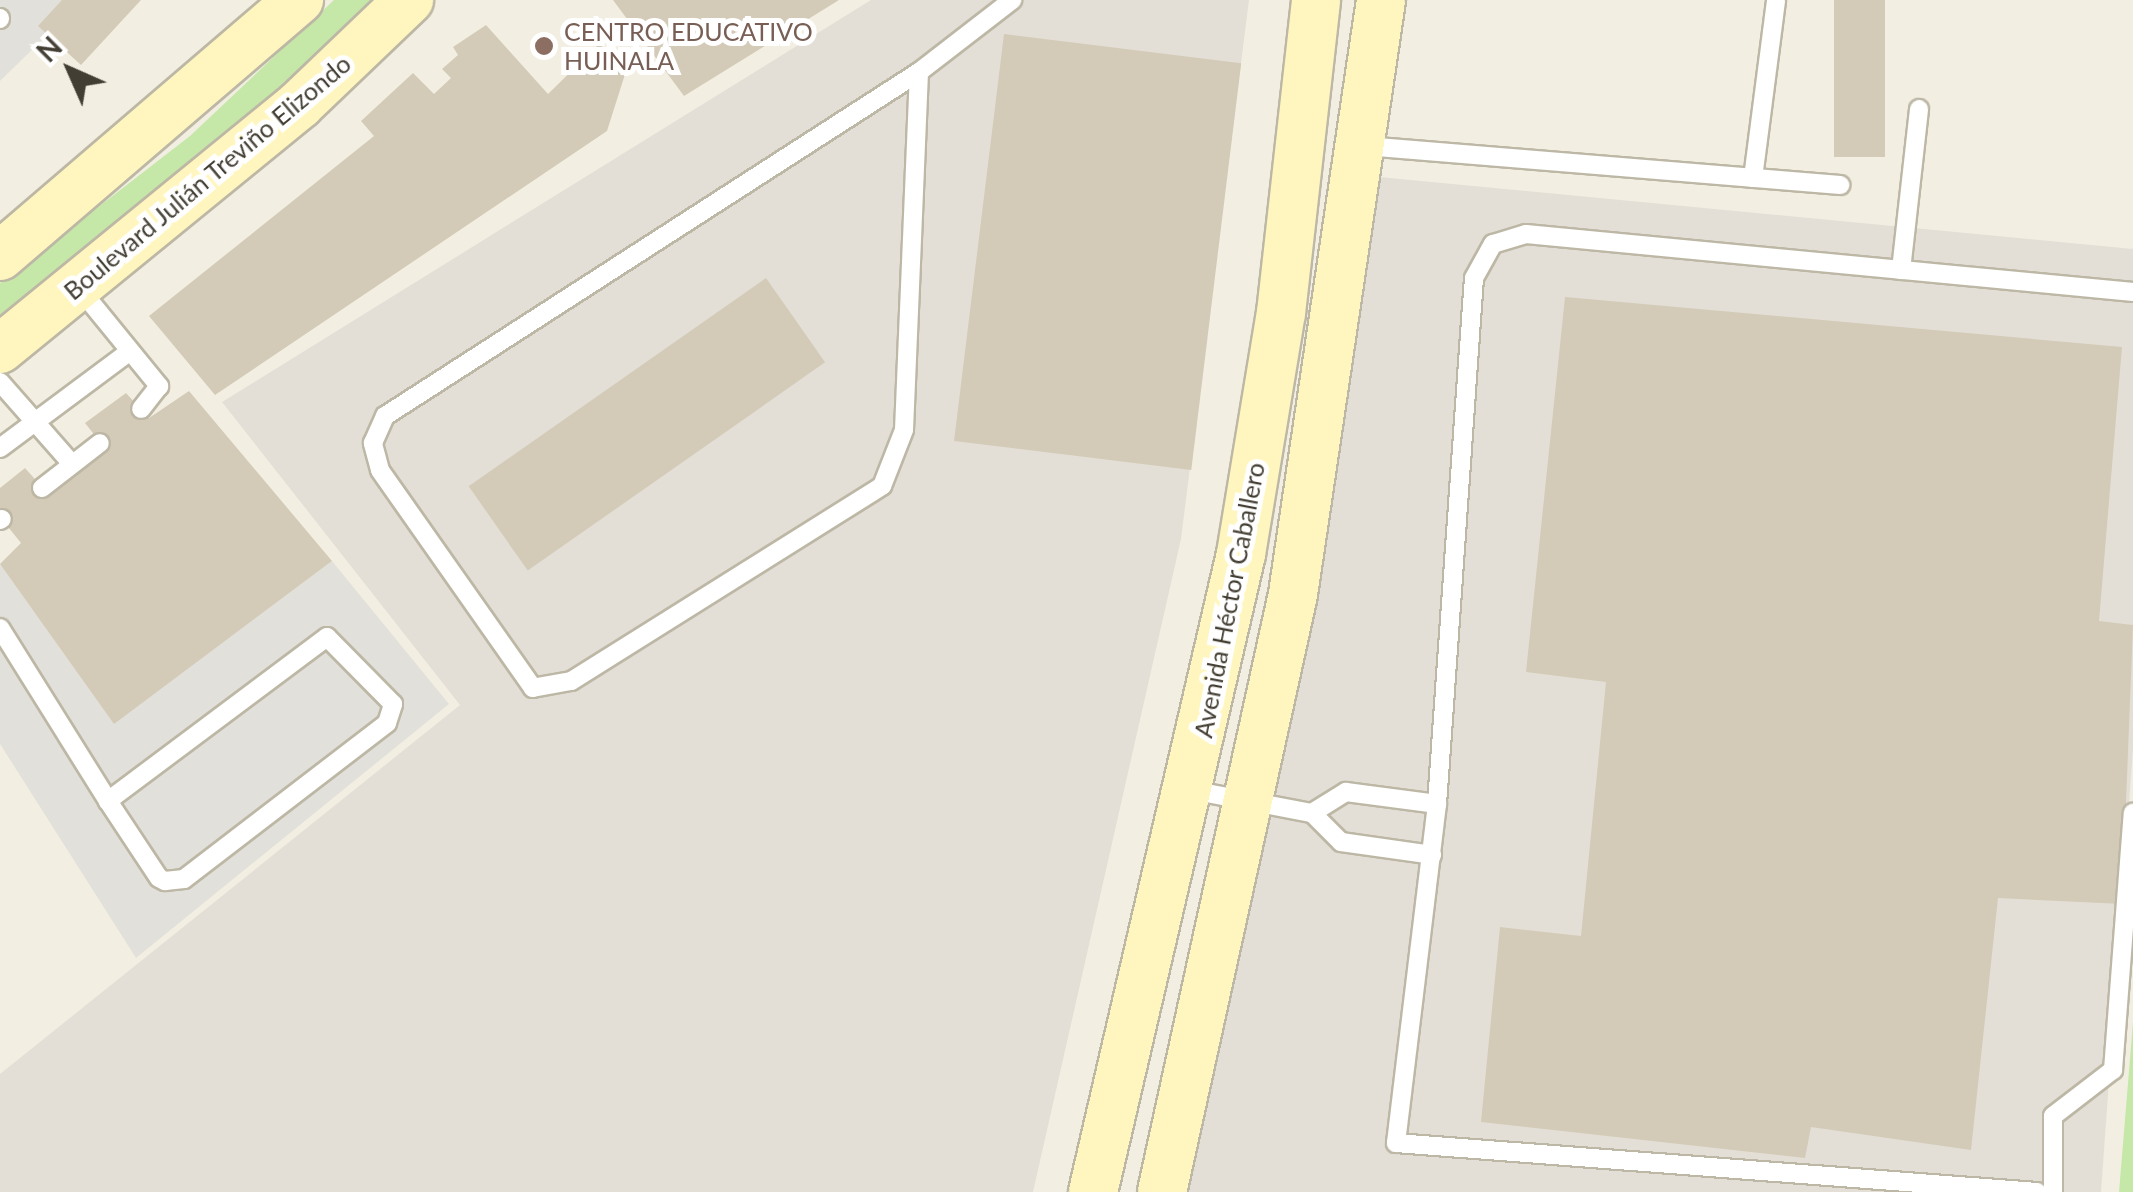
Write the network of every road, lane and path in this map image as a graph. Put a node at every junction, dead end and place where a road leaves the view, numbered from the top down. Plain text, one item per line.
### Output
1 (299, 0) edge
2 (409, 0) edge
3 (1012, 0) edge
4 (1316, 0) edge
5 (1381, 0) edge
6 (1776, 0) edge
7 (919, 72) junction
8 (1919, 109) dead end
9 (1365, 146) junction
10 (1753, 178) junction
11 (1840, 184) dead end
12 (0, 256) edge
13 (1902, 270) junction
14 (78, 287) junction
15 (2133, 292) edge
16 (0, 349) edge
17 (130, 350) junction
18 (0, 382) edge
19 (141, 410) dead end
20 (36, 422) junction
21 (100, 443) dead end
22 (0, 448) edge
23 (72, 464) junction
24 (42, 488) dead end
25 (0, 628) edge
26 (1191, 790) junction
27 (108, 800) junction
28 (1254, 804) junction
29 (1437, 804) junction
30 (2133, 813) edge
31 (1312, 814) junction
32 (1432, 854) junction
33 (1093, 1192) edge
34 (1162, 1192) edge
35 (2038, 1192) edge
36 (2052, 1192) edge

1 - 12 main road
2 - 14 main road, Boulevard Julián Treviño Elizondo
3 - 7 lane
4 - 26 main road, Avenida Héctor Caballero
5 - 9 main road
6 - 10 lane
7 - 7 lane
8 - 13 lane
9 - 10 lane
9 - 28 main road
10 - 11 lane
13 - 15 lane
13 - 29 lane
14 - 16 main road, Boulevard Julián Treviño Elizondo
14 - 17 lane
17 - 19 lane
17 - 20 lane
18 - 20 lane
20 - 22 lane
20 - 23 lane
21 - 23 lane
23 - 24 lane
25 - 27 lane
26 - 28 lane
26 - 33 main road, Avenida Héctor Caballero
27 - 27 lane
28 - 31 lane
28 - 34 main road
29 - 31 lane
29 - 32 lane
30 - 36 lane
31 - 32 lane
32 - 35 lane

